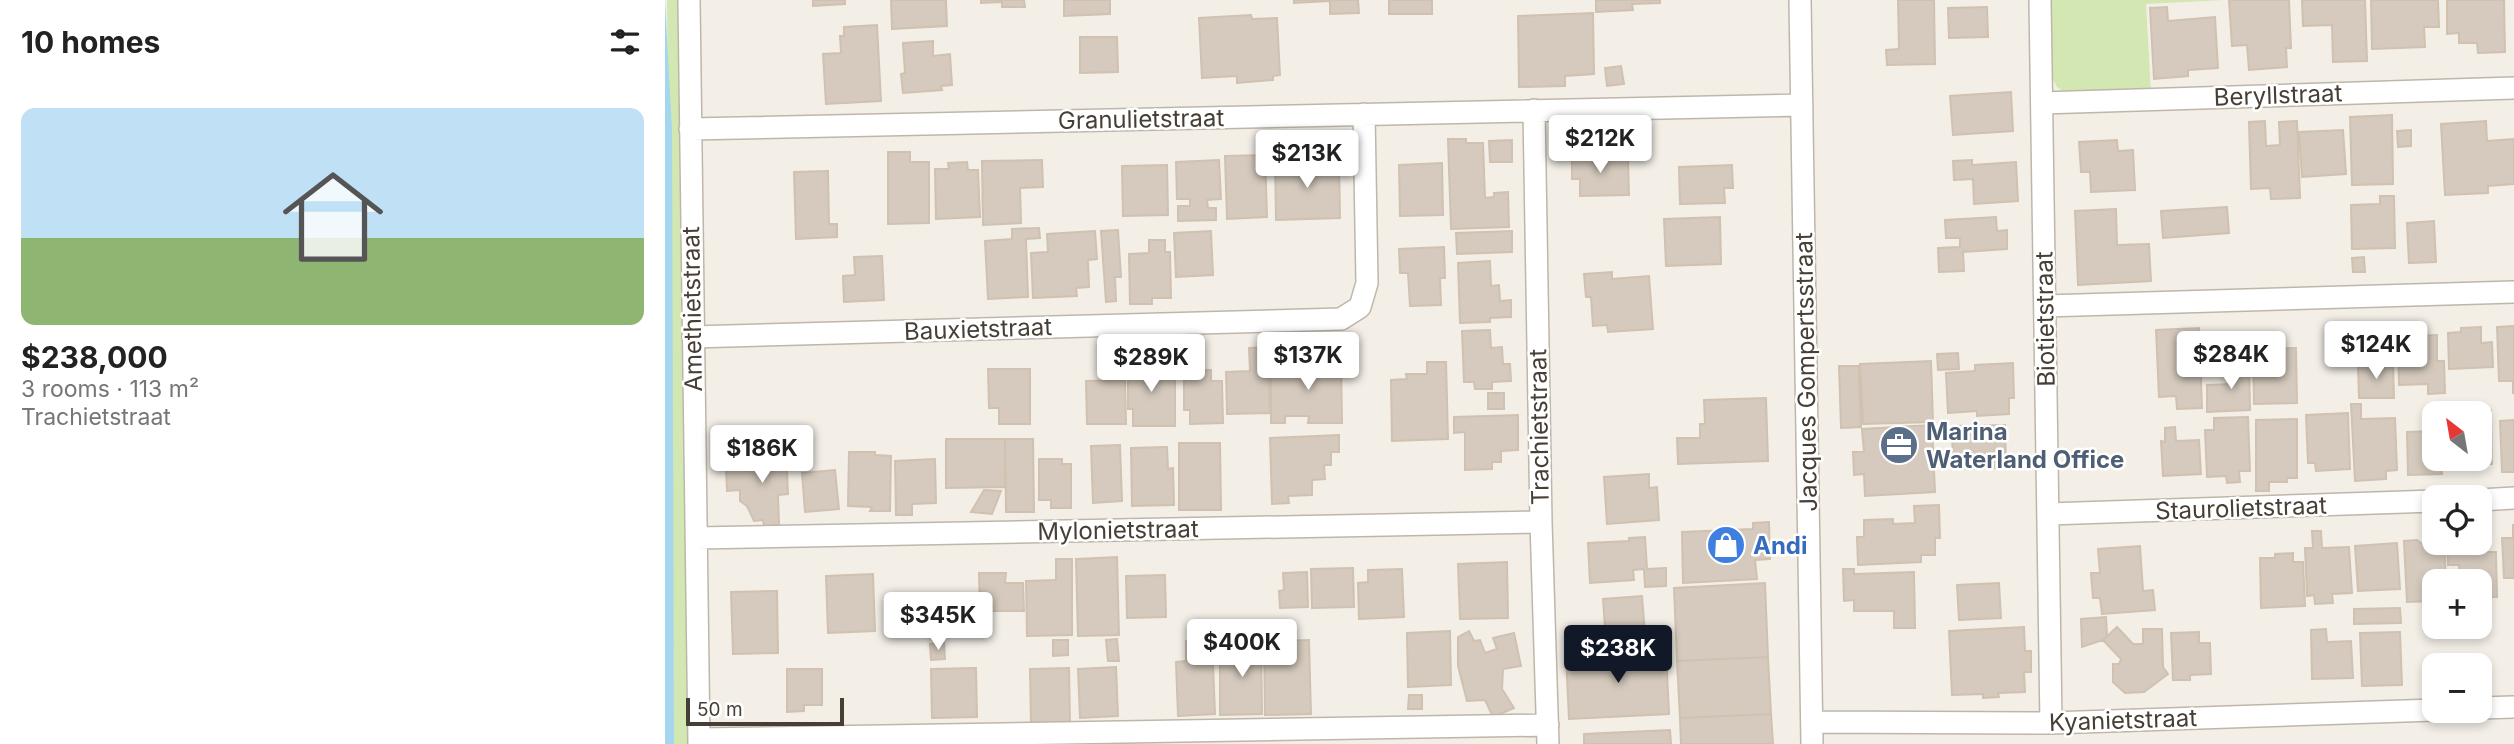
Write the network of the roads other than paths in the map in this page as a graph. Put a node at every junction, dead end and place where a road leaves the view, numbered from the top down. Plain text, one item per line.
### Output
1 (689, 0) edge
2 (1800, 0) edge
3 (2040, 0) edge
4 (2514, 88) edge
5 (2042, 103) junction
6 (1802, 105) junction
7 (1534, 110) junction
8 (1364, 114) junction
9 (690, 129) junction
10 (2514, 292) edge
11 (2045, 306) junction
12 (693, 337) junction
13 (2514, 498) edge
14 (2492, 499) edge
15 (2422, 501) edge
16 (2048, 514) junction
17 (1541, 522) junction
18 (696, 538) junction
19 (2514, 707) edge
20 (2492, 708) edge
21 (2422, 710) edge
22 (1812, 722) junction
23 (2051, 723) junction
24 (1548, 734) edge
25 (699, 741) edge
26 (1812, 744) edge

1 - 9 street, Amethietstraat
2 - 6 street, Jacques Gompertsstraat
3 - 5 street, Biotietstraat
4 - 5 street, Beryllstraat
5 - 11 street, Biotietstraat
6 - 7 street, Granulietstraat
6 - 22 street, Jacques Gompertsstraat
7 - 8 street, Granulietstraat
7 - 17 street, Trachietstraat
8 - 9 street, Granulietstraat
8 - 12 street, Bauxietstraat
9 - 12 street, Amethietstraat
10 - 11 street
11 - 16 street, Biotietstraat
12 - 18 street, Amethietstraat
13 - 14 street
15 - 16 street, Staurolietstraat
16 - 23 street, Biotietstraat
17 - 18 street, Mylonietstraat
17 - 24 street, Trachietstraat
18 - 25 street, Amethietstraat
19 - 20 street
21 - 23 street, Kyanietstraat
22 - 23 street, Kyanietstraat
22 - 26 street, Jacques Gompertsstraat
24 - 25 street

